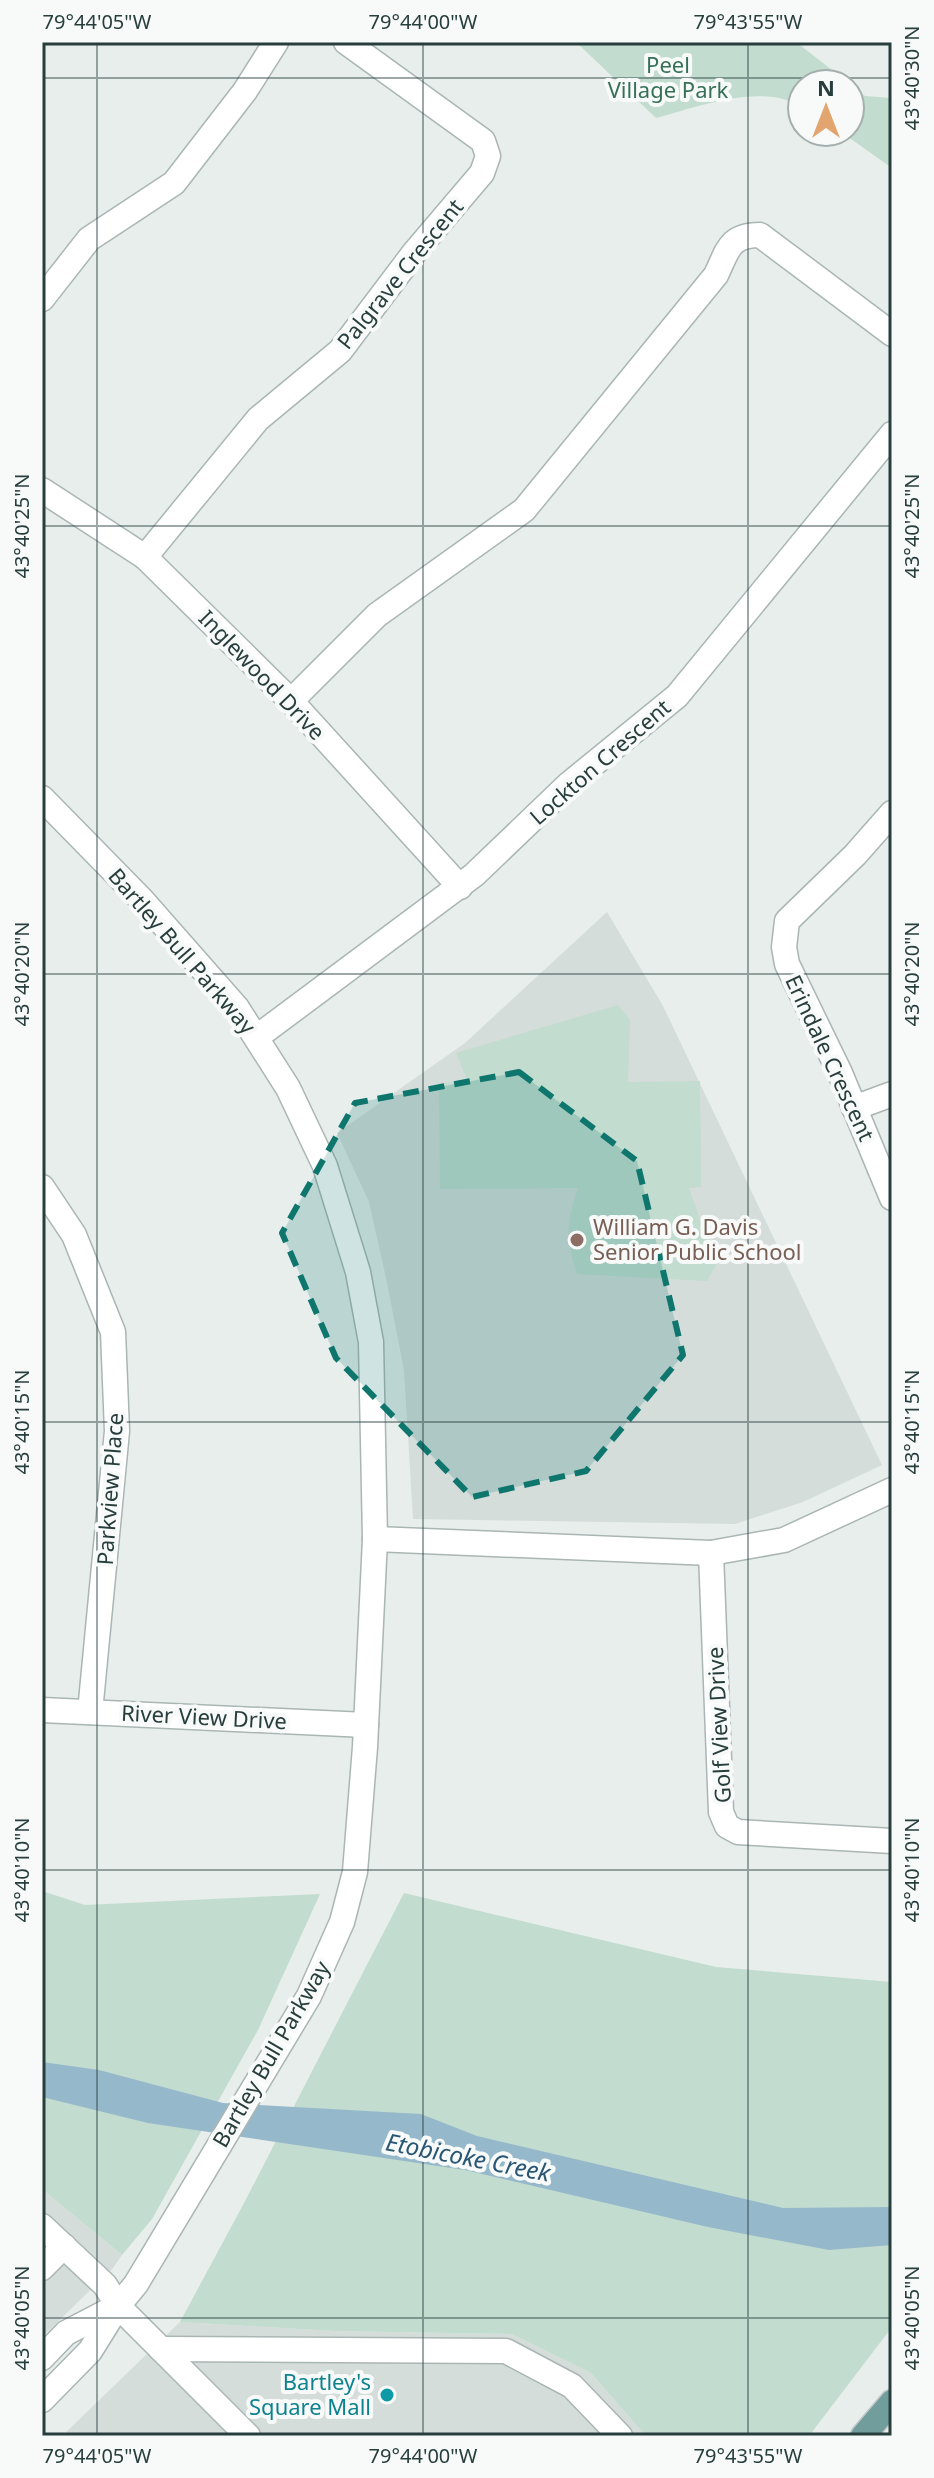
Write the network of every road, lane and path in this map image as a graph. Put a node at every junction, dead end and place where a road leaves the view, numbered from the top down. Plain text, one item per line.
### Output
1 (276, 42) edge
2 (346, 42) edge
3 (42, 299) edge
4 (892, 334) edge
5 (892, 434) edge
6 (42, 490) edge
7 (145, 557) junction
8 (291, 701) junction
9 (42, 798) edge
10 (892, 813) edge
11 (460, 887) junction
12 (257, 1037) junction
13 (892, 1094) edge
14 (854, 1108) junction
15 (42, 1188) edge
16 (892, 1198) edge
17 (892, 1490) edge
18 (375, 1539) junction
19 (711, 1553) junction
20 (42, 1710) edge
21 (90, 1712) junction
22 (366, 1725) junction
23 (892, 1841) edge
24 (42, 2226) edge
25 (64, 2246) junction
26 (42, 2268) edge
27 (118, 2306) junction
28 (161, 2349) junction
29 (42, 2358) edge
30 (42, 2400) edge
31 (892, 2402) edge
32 (248, 2436) edge
33 (620, 2436) edge
34 (863, 2436) edge

1 - 3 street
2 - 7 street, Palgrave Crescent
4 - 8 street
5 - 11 street, Lockton Crescent
6 - 7 street, Inglewood Drive
7 - 8 street, Inglewood Drive
8 - 11 street, Inglewood Drive
9 - 12 street, Bartley Bull Parkway
10 - 14 street, Erindale Crescent
11 - 12 street, Lockton Crescent
12 - 18 street, Bartley Bull Parkway
13 - 14 street
14 - 16 street, Erindale Crescent
15 - 21 street, Parkview Place
17 - 19 street
18 - 19 street
18 - 22 street, Bartley Bull Parkway
19 - 23 street, Golf View Drive
20 - 21 street, River View Drive
21 - 22 street, River View Drive
22 - 27 street, Bartley Bull Parkway
24 - 25 street
25 - 26 street
25 - 27 street
27 - 28 street
27 - 29 street, Bartley Bull Parkway
27 - 30 street, Bartley Bull Parkway
28 - 32 street
28 - 33 street
31 - 34 main road

